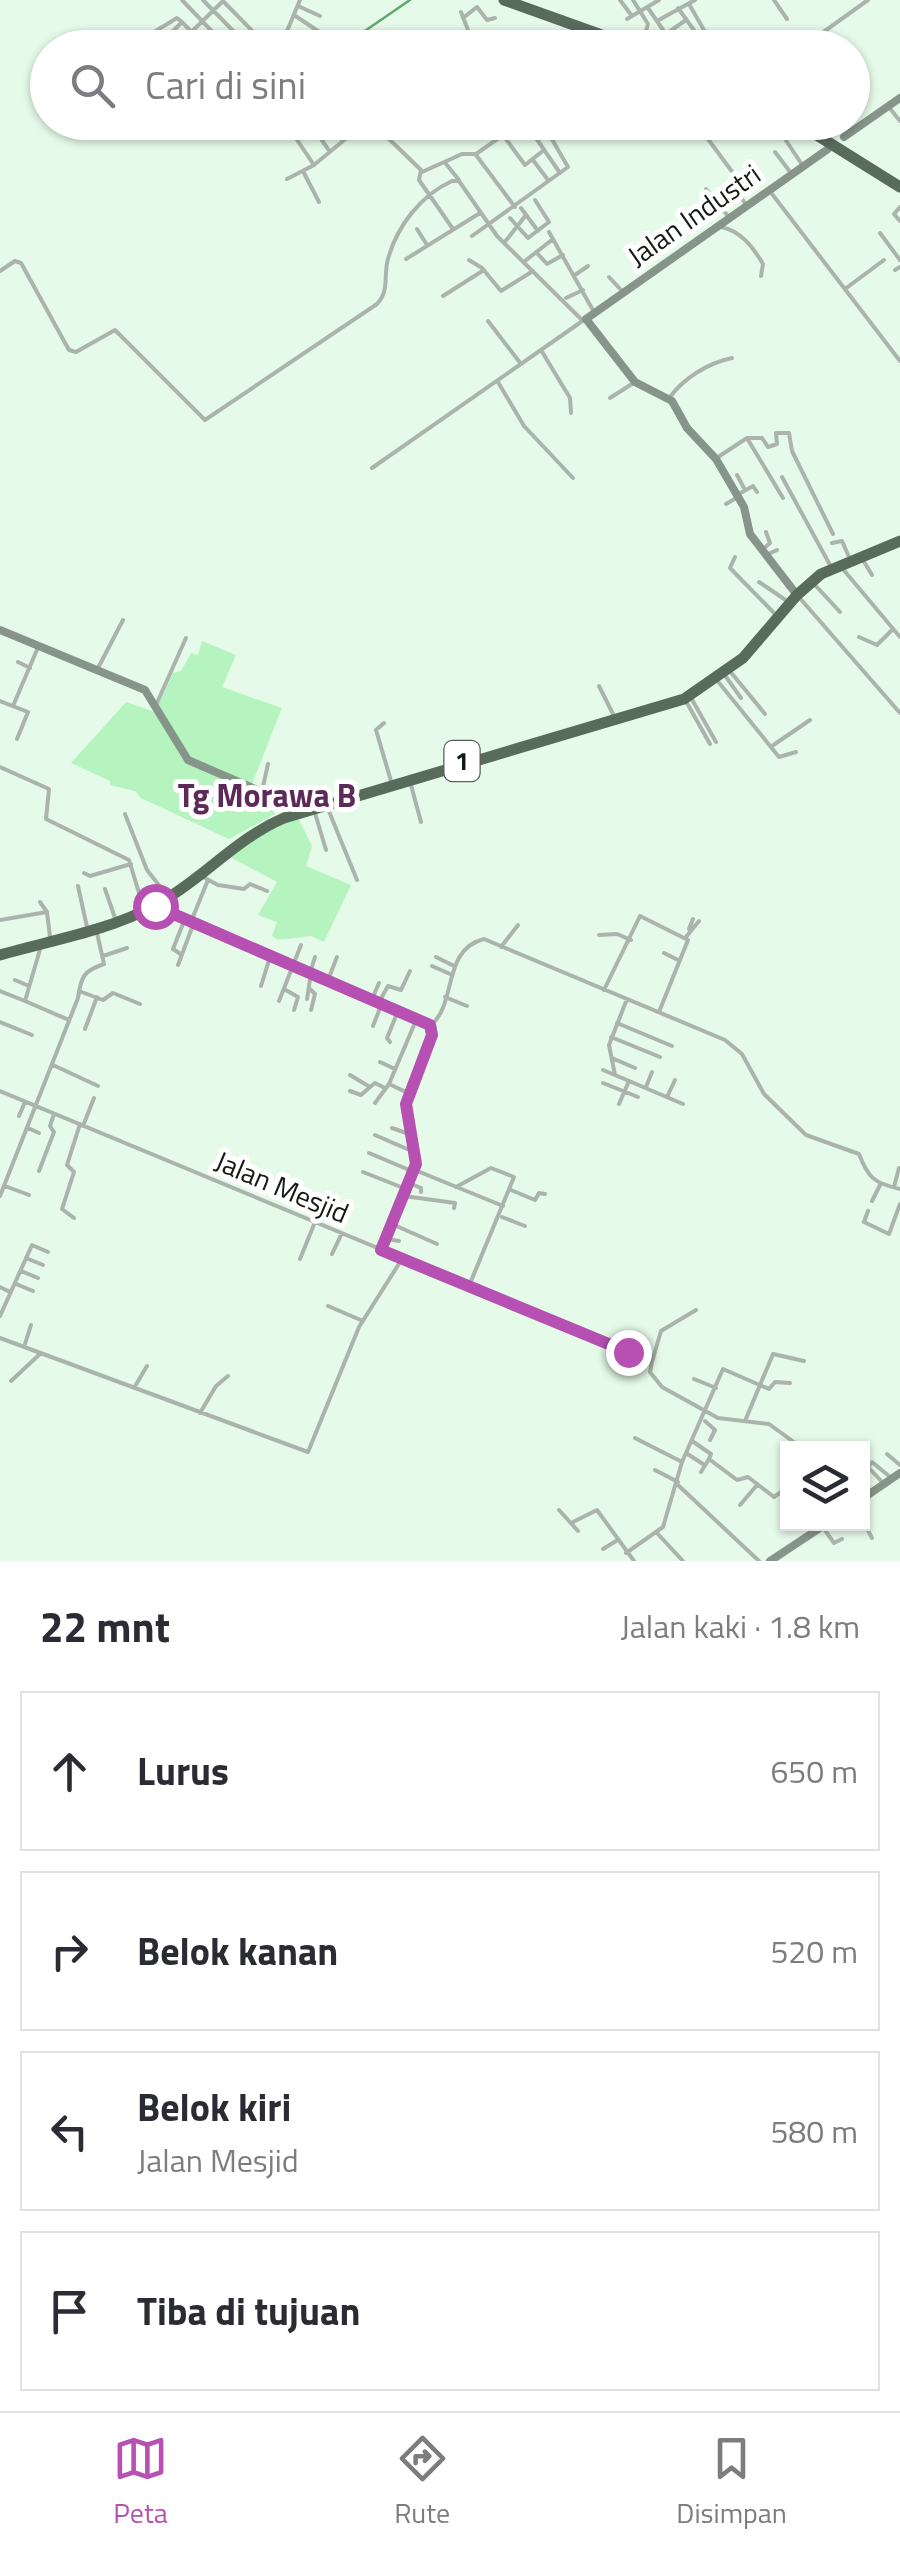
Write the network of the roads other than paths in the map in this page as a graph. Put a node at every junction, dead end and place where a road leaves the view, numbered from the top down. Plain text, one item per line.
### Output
1 (182, 0) edge
2 (203, 0) edge
3 (223, 0) edge
4 (504, 0) edge
5 (522, 0) edge
6 (620, 0) edge
7 (632, 0) edge
8 (659, 0) edge
9 (673, 0) edge
10 (695, 0) edge
11 (774, 0) edge
12 (868, 0) edge
13 (299, 3) edge
14 (649, 4) edge
15 (689, 4) junction
16 (678, 7) junction
17 (213, 10) junction
18 (641, 13) junction
19 (294, 15) junction
20 (320, 16) dead end
21 (495, 18) dead end
22 (787, 19) dead end
23 (202, 20) junction
24 (686, 20) junction
25 (657, 21) junction
26 (182, 22) junction
27 (157, 30) edge
28 (174, 30) edge
29 (190, 30) edge
30 (192, 30) edge
31 (211, 30) edge
32 (232, 30) edge
33 (257, 30) edge
34 (286, 30) edge
35 (316, 30) edge
36 (468, 30) edge
37 (588, 30) edge
38 (604, 30) edge
39 (646, 30) edge
40 (663, 30) edge
41 (672, 30) edge
42 (694, 30) edge
43 (704, 30) edge
44 (826, 30) edge
45 (900, 98) edge
46 (888, 106) junction
47 (870, 119) edge
48 (900, 122) edge
49 (297, 140) edge
50 (322, 140) edge
51 (342, 140) edge
52 (390, 140) edge
53 (496, 140) edge
54 (507, 140) edge
55 (537, 140) edge
56 (554, 140) edge
57 (709, 140) edge
58 (786, 140) edge
59 (826, 140) edge
60 (834, 140) edge
61 (328, 149) junction
62 (828, 149) dead end
63 (544, 150) junction
64 (775, 152) dead end
65 (476, 154) junction
66 (533, 160) junction
67 (446, 164) junction
68 (314, 166) junction
69 (803, 166) junction
70 (422, 172) junction
71 (560, 173) junction
72 (792, 173) junction
73 (304, 174) junction
74 (287, 179) dead end
75 (459, 181) junction
76 (549, 182) junction
77 (900, 184) edge
78 (706, 188) dead end
79 (770, 190) junction
80 (431, 194) junction
81 (536, 200) dead end
82 (320, 202) dead end
83 (746, 206) junction
84 (900, 207) edge
85 (518, 208) junction
86 (541, 208) junction
87 (480, 214) junction
88 (528, 216) junction
89 (729, 217) junction
90 (510, 218) dead end
91 (898, 219) edge
92 (515, 224) junction
93 (717, 225) junction
94 (489, 227) junction
95 (417, 229) dead end
96 (453, 229) junction
97 (538, 231) junction
98 (549, 232) dead end
99 (880, 232) dead end
100 (472, 236) dead end
101 (553, 239) junction
102 (504, 242) junction
103 (428, 245) junction
104 (536, 252) junction
105 (560, 257) junction
106 (406, 259) dead end
107 (470, 260) dead end
108 (884, 260) dead end
109 (524, 262) junction
110 (588, 266) dead end
111 (898, 266) edge
112 (484, 270) junction
113 (0, 271) edge
114 (533, 271) junction
115 (575, 275) junction
116 (761, 276) dead end
117 (610, 277) dead end
118 (844, 289) junction
119 (583, 290) junction
120 (623, 292) junction
121 (443, 296) dead end
122 (566, 298) dead end
123 (40, 300) junction
124 (32, 303) dead end
125 (594, 312) junction
126 (488, 320) dead end
127 (584, 320) junction
128 (541, 350) junction
129 (732, 358) dead end
130 (900, 360) edge
131 (521, 364) junction
132 (496, 381) junction
133 (635, 382) junction
134 (610, 398) dead end
135 (669, 398) junction
136 (571, 413) dead end
137 (748, 438) junction
138 (716, 459) junction
139 (372, 468) dead end
140 (737, 474) dead end
141 (782, 477) dead end
142 (573, 478) dead end
143 (758, 492) dead end
144 (740, 494) junction
145 (783, 498) dead end
146 (726, 504) dead end
147 (766, 532) dead end
148 (833, 534) dead end
149 (900, 539) edge
150 (832, 543) dead end
151 (776, 550) dead end
152 (764, 553) junction
153 (735, 557) dead end
154 (844, 560) junction
155 (872, 574) dead end
156 (811, 581) junction
157 (759, 582) dead end
158 (793, 596) junction
159 (840, 612) dead end
160 (776, 615) junction
161 (123, 620) dead end
162 (893, 629) junction
163 (0, 630) edge
164 (859, 637) dead end
165 (186, 638) dead end
166 (900, 638) edge
167 (865, 644) junction
168 (39, 646) junction
169 (871, 650) dead end
170 (18, 662) dead end
171 (30, 668) junction
172 (97, 670) junction
173 (723, 674) junction
174 (600, 686) dead end
175 (687, 698) junction
176 (742, 698) dead end
177 (0, 700) edge
178 (13, 706) junction
179 (156, 706) junction
180 (900, 712) edge
181 (765, 714) dead end
182 (615, 718) junction
183 (810, 720) dead end
184 (384, 723) dead end
185 (17, 740) dead end
186 (713, 743) dead end
187 (772, 746) junction
188 (796, 752) dead end
189 (268, 764) dead end
190 (0, 767) edge
191 (410, 780) junction
192 (390, 781) junction
193 (262, 791) junction
194 (327, 805) junction
195 (306, 808) junction
196 (125, 814) dead end
197 (421, 822) dead end
198 (326, 850) dead end
199 (131, 864) junction
200 (84, 874) dead end
201 (204, 878) junction
202 (357, 880) dead end
203 (78, 886) dead end
204 (105, 889) dead end
205 (267, 891) dead end
206 (166, 894) junction
207 (40, 902) dead end
208 (148, 908) junction
209 (47, 912) junction
210 (115, 918) junction
211 (0, 920) edge
212 (696, 920) dead end
213 (189, 924) junction
214 (518, 925) dead end
215 (91, 928) junction
216 (599, 935) dead end
217 (686, 937) junction
218 (46, 940) junction
219 (631, 940) junction
220 (301, 946) dead end
221 (501, 946) junction
222 (674, 947) dead end
223 (127, 948) dead end
224 (0, 953) edge
225 (182, 955) junction
226 (102, 956) junction
227 (270, 956) junction
228 (315, 957) dead end
229 (336, 957) dead end
230 (436, 957) dead end
231 (678, 960) junction
232 (178, 966) dead end
233 (292, 966) junction
234 (432, 966) dead end
235 (454, 966) junction
236 (410, 971) dead end
237 (311, 973) junction
238 (450, 974) junction
239 (15, 980) dead end
240 (328, 980) junction
241 (380, 983) dead end
242 (30, 986) junction
243 (262, 986) dead end
244 (284, 989) junction
245 (79, 990) junction
246 (310, 990) junction
247 (604, 990) junction
248 (0, 991) edge
249 (444, 997) junction
250 (97, 998) junction
251 (372, 999) junction
252 (628, 999) junction
253 (307, 1000) dead end
254 (25, 1001) junction
255 (279, 1002) dead end
256 (381, 1003) junction
257 (140, 1004) dead end
258 (467, 1006) dead end
259 (294, 1010) dead end
260 (311, 1010) dead end
261 (398, 1010) junction
262 (659, 1012) junction
263 (417, 1018) junction
264 (70, 1020) junction
265 (0, 1022) edge
266 (617, 1023) junction
267 (430, 1025) junction
268 (373, 1026) dead end
269 (85, 1029) dead end
270 (32, 1035) dead end
271 (611, 1036) junction
272 (390, 1042) dead end
273 (672, 1046) dead end
274 (660, 1057) dead end
275 (612, 1058) junction
276 (380, 1062) dead end
277 (53, 1065) junction
278 (635, 1068) dead end
279 (395, 1069) junction
280 (603, 1070) dead end
281 (652, 1072) dead end
282 (350, 1075) dead end
283 (615, 1075) junction
284 (674, 1080) dead end
285 (629, 1081) junction
286 (603, 1083) dead end
287 (638, 1084) junction
288 (98, 1086) dead end
289 (387, 1086) junction
290 (370, 1087) junction
291 (646, 1087) junction
292 (350, 1091) dead end
293 (0, 1092) edge
294 (624, 1092) junction
295 (410, 1094) junction
296 (667, 1096) junction
297 (94, 1098) dead end
298 (25, 1102) junction
299 (375, 1104) dead end
300 (620, 1104) dead end
301 (684, 1104) dead end
302 (36, 1106) junction
303 (54, 1114) junction
304 (19, 1116) dead end
305 (82, 1125) junction
306 (28, 1128) junction
307 (392, 1128) dead end
308 (39, 1133) dead end
309 (409, 1134) junction
310 (375, 1135) dead end
311 (414, 1152) junction
312 (370, 1153) dead end
313 (899, 1168) edge
314 (414, 1171) junction
315 (39, 1172) dead end
316 (363, 1172) dead end
317 (4, 1185) junction
318 (880, 1185) junction
319 (408, 1186) junction
320 (456, 1187) junction
321 (897, 1188) edge
322 (510, 1190) junction
323 (421, 1192) dead end
324 (546, 1194) dead end
325 (28, 1195) dead end
326 (0, 1196) edge
327 (404, 1196) junction
328 (872, 1201) dead end
329 (900, 1204) edge
330 (503, 1206) junction
331 (454, 1208) dead end
332 (868, 1211) dead end
333 (500, 1216) junction
334 (74, 1218) dead end
335 (315, 1222) junction
336 (392, 1224) junction
337 (525, 1226) dead end
338 (342, 1234) junction
339 (386, 1240) junction
340 (399, 1241) dead end
341 (437, 1244) dead end
342 (381, 1250) junction
343 (48, 1252) dead end
344 (332, 1254) dead end
345 (26, 1258) junction
346 (300, 1259) dead end
347 (402, 1259) junction
348 (43, 1265) dead end
349 (21, 1270) junction
350 (38, 1278) dead end
351 (16, 1284) junction
352 (469, 1286) junction
353 (0, 1287) edge
354 (33, 1291) dead end
355 (10, 1292) junction
356 (328, 1306) dead end
357 (696, 1310) dead end
358 (0, 1316) edge
359 (363, 1321) junction
360 (31, 1325) dead end
361 (0, 1338) edge
362 (24, 1347) junction
363 (41, 1354) junction
364 (652, 1362) junction
365 (804, 1362) dead end
366 (147, 1366) dead end
367 (228, 1376) dead end
368 (694, 1379) dead end
369 (11, 1381) dead end
370 (790, 1383) dead end
371 (760, 1385) junction
372 (134, 1388) junction
373 (716, 1388) junction
374 (200, 1412) junction
375 (708, 1412) junction
376 (703, 1420) junction
377 (745, 1421) junction
378 (635, 1438) dead end
379 (710, 1440) dead end
380 (692, 1441) junction
381 (793, 1441) edge
382 (686, 1453) junction
383 (888, 1454) dead end
384 (709, 1459) junction
385 (682, 1462) junction
386 (900, 1465) edge
387 (705, 1466) junction
388 (655, 1470) dead end
389 (701, 1472) dead end
390 (892, 1479) edge
391 (678, 1483) junction
392 (757, 1485) junction
393 (780, 1494) edge
394 (870, 1494) edge
395 (740, 1504) dead end
396 (560, 1510) dead end
397 (574, 1520) junction
398 (579, 1530) dead end
399 (815, 1531) edge
400 (827, 1531) edge
401 (868, 1531) edge
402 (657, 1532) junction
403 (872, 1538) dead end
404 (842, 1539) dead end
405 (618, 1540) junction
406 (603, 1549) dead end
407 (626, 1553) junction
408 (631, 1560) edge
409 (683, 1561) edge
410 (759, 1561) edge
411 (770, 1561) edge

1 - 23 street
2 - 17 street
3 - 17 street
3 - 33 street
4 - 37 highway
5 - 38 highway
6 - 18 street
7 - 18 street
8 - 14 street
9 - 16 street
10 - 15 street
11 - 22 street
12 - 44 street
13 - 19 street
13 - 20 street
14 - 18 street
14 - 25 street
15 - 16 street
15 - 43 street
16 - 24 street
16 - 25 street
17 - 23 street
17 - 32 street
18 - 39 street
19 - 34 street
19 - 35 street
21 - 36 street
23 - 30 street
23 - 31 street
24 - 41 street
24 - 42 street
25 - 40 street
26 - 27 street
26 - 28 street
26 - 29 street
45 - 46 street
46 - 47 street
46 - 48 street
49 - 68 street
50 - 61 street
51 - 61 street
52 - 70 street
53 - 65 street
54 - 66 street
55 - 63 street
56 - 71 street
57 - 83 street
58 - 69 street
59 - 77 highway
60 - 77 highway
61 - 68 street
62 - 69 street, Jalan Industri
63 - 66 street
63 - 71 street
64 - 72 street
65 - 67 street
65 - 85 street
66 - 76 street
67 - 70 street
67 - 75 street
68 - 73 street
69 - 72 street, Jalan Industri
70 - 80 street
71 - 76 street
72 - 79 street, Jalan Industri
73 - 74 street
73 - 82 street
75 - 80 street
75 - 87 street
76 - 85 street
78 - 89 street
79 - 83 street, Jalan Industri
79 - 118 street
80 - 96 street
80 - 123 street
81 - 86 street
83 - 89 street, Jalan Industri
84 - 91 street
85 - 88 street
85 - 94 street
86 - 88 street
86 - 97 street
87 - 94 street
87 - 96 street
88 - 92 street
88 - 97 street
89 - 93 street, Jalan Industri
90 - 92 street
92 - 97 street
92 - 102 street
93 - 116 street
93 - 120 street, Jalan Industri
94 - 100 street
94 - 102 street
95 - 103 street
96 - 103 street
98 - 101 street
99 - 111 street
101 - 104 street
101 - 105 street
102 - 109 street
103 - 106 street
104 - 105 street
104 - 109 street
105 - 115 street
107 - 112 street
108 - 118 street
109 - 114 street
110 - 115 street
112 - 114 street
112 - 121 street
113 - 123 street
114 - 127 street
115 - 119 street
117 - 120 street
118 - 130 street
119 - 122 street
119 - 125 street
120 - 125 street, Jalan Industri
123 - 124 street
125 - 127 street, Jalan Industri
126 - 131 street
127 - 128 street
127 - 133 street
128 - 131 street
128 - 136 street
129 - 135 street
131 - 132 street
132 - 139 street
132 - 142 street
133 - 134 street
133 - 135 street
135 - 138 street
137 - 138 street
137 - 145 street
137 - 148 street
138 - 144 street
140 - 144 street
141 - 154 street
143 - 144 street
144 - 146 street
144 - 152 street
147 - 152 street
149 - 154 highway, 1
150 - 154 street
151 - 152 street
152 - 158 street
153 - 160 street
154 - 155 street
154 - 156 highway, 1
154 - 158 highway, 1
154 - 162 street
156 - 158 highway, 1
156 - 159 street
157 - 158 street
158 - 160 highway, 1
158 - 173 highway, 1
158 - 180 street
160 - 182 highway, 1
161 - 172 street
162 - 166 street
162 - 167 street
163 - 168 street
164 - 167 street
165 - 179 street
167 - 169 street
168 - 171 street
168 - 172 street
170 - 171 street
171 - 178 street
172 - 179 street
173 - 175 highway, 1
173 - 176 street
173 - 181 street
173 - 187 street
174 - 182 street
175 - 186 street
175 - 191 highway, 1
177 - 178 street
178 - 185 street
179 - 193 street
182 - 192 highway, 1
183 - 187 street
184 - 192 street
187 - 188 street
189 - 193 street
190 - 199 street
191 - 194 highway, 1
191 - 197 street
192 - 195 highway, 1
193 - 195 street
194 - 195 highway, 1
194 - 202 street
195 - 198 street
195 - 201 highway, 1
195 - 206 highway, 1
196 - 206 street
199 - 200 street
199 - 208 street
201 - 205 street
201 - 208 highway, 1
201 - 213 street
203 - 215 street
204 - 210 street
206 - 208 highway, 1
207 - 209 street
208 - 210 highway, 1
208 - 213 street
208 - 215 highway, 1
209 - 211 street
209 - 218 street
210 - 215 highway, 1
212 - 217 street
213 - 225 street
213 - 225 street
213 - 227 street
214 - 221 street
215 - 218 highway, 1
215 - 226 street
216 - 219 street
217 - 219 street
217 - 231 street
218 - 224 highway, 1
218 - 242 street
219 - 247 street
220 - 233 street
221 - 235 street
221 - 247 street
222 - 231 street
223 - 226 street
225 - 232 street
226 - 245 street
227 - 233 street
227 - 243 street
228 - 237 street
229 - 240 street
230 - 235 street
231 - 262 street
233 - 237 street
233 - 244 street
234 - 238 street
235 - 238 street
236 - 256 street
237 - 240 street
237 - 246 street
238 - 249 street
239 - 242 street
240 - 251 street
241 - 251 street
242 - 254 street
244 - 255 street
244 - 259 street
245 - 250 street
245 - 264 street
246 - 253 street
246 - 260 street
247 - 252 street
248 - 254 street
249 - 258 street
249 - 267 street
250 - 257 street
250 - 269 street
251 - 256 street
252 - 262 street
252 - 266 street
254 - 264 street
256 - 261 street
256 - 268 street
261 - 263 street
261 - 272 street
262 - 318 street
263 - 267 street
263 - 279 street
264 - 277 street
265 - 270 street
266 - 271 street
266 - 273 street
267 - 295 street
271 - 274 street
271 - 275 street
275 - 278 street
275 - 283 street
276 - 279 street
277 - 288 street
277 - 302 street
279 - 289 street
280 - 283 street
281 - 291 street
282 - 290 street
283 - 285 street
284 - 296 street
285 - 287 street
285 - 294 street
286 - 294 street
287 - 291 street
287 - 294 street
289 - 290 street
289 - 295 street
289 - 299 street
290 - 292 street
291 - 296 street
293 - 298 street, Jalan Mesjid
294 - 300 street
295 - 309 street
296 - 301 street
297 - 305 street
298 - 302 street, Jalan Mesjid
298 - 304 street
302 - 303 street, Jalan Mesjid
302 - 306 street
303 - 305 street, Jalan Mesjid
303 - 315 street
305 - 334 street
305 - 335 street, Jalan Mesjid
306 - 308 street
306 - 317 street
307 - 309 street
309 - 311 street
310 - 311 street
311 - 314 street
312 - 314 street
313 - 321 street
314 - 319 street
314 - 320 street
316 - 319 street
317 - 325 street
317 - 326 street
318 - 321 street
318 - 328 street
319 - 323 street
319 - 327 street
320 - 322 street
320 - 330 street
322 - 324 street
322 - 330 street
327 - 331 street
327 - 336 street
329 - 332 street
330 - 333 street
333 - 337 street
333 - 352 street
335 - 338 street, Jalan Mesjid
335 - 346 street
336 - 339 street
336 - 341 street
338 - 342 street, Jalan Mesjid
338 - 344 street
339 - 340 street
339 - 342 street
342 - 347 street, Jalan Mesjid
343 - 345 street
345 - 348 street
345 - 349 street
347 - 352 street, Jalan Mesjid
347 - 359 street
349 - 350 street
349 - 351 street
351 - 354 street
351 - 355 street
352 - 364 street, Jalan Mesjid
353 - 355 street
355 - 358 street
356 - 359 street
357 - 364 street
359 - 374 street
360 - 362 street
361 - 362 street
362 - 363 street
363 - 369 street
363 - 372 street
364 - 375 street, Jalan Mesjid
365 - 371 street
366 - 372 street
367 - 374 street
368 - 373 street
370 - 371 street
371 - 373 street
371 - 377 street
372 - 374 street
373 - 375 street
375 - 376 street
375 - 377 street, Jalan Mesjid
376 - 379 street
376 - 380 street
377 - 381 street, Jalan Mesjid
378 - 385 street
380 - 382 street
380 - 384 street
382 - 385 street
382 - 387 street
383 - 386 street
384 - 387 street
384 - 392 street
385 - 391 street
387 - 389 street
388 - 391 street
390 - 394 street
391 - 402 street
391 - 410 street
392 - 393 street
392 - 395 street
396 - 397 street
397 - 398 street
397 - 405 street
399 - 411 street
400 - 404 street
401 - 403 street
402 - 407 street
402 - 409 street
405 - 406 street
405 - 407 street
407 - 408 street

